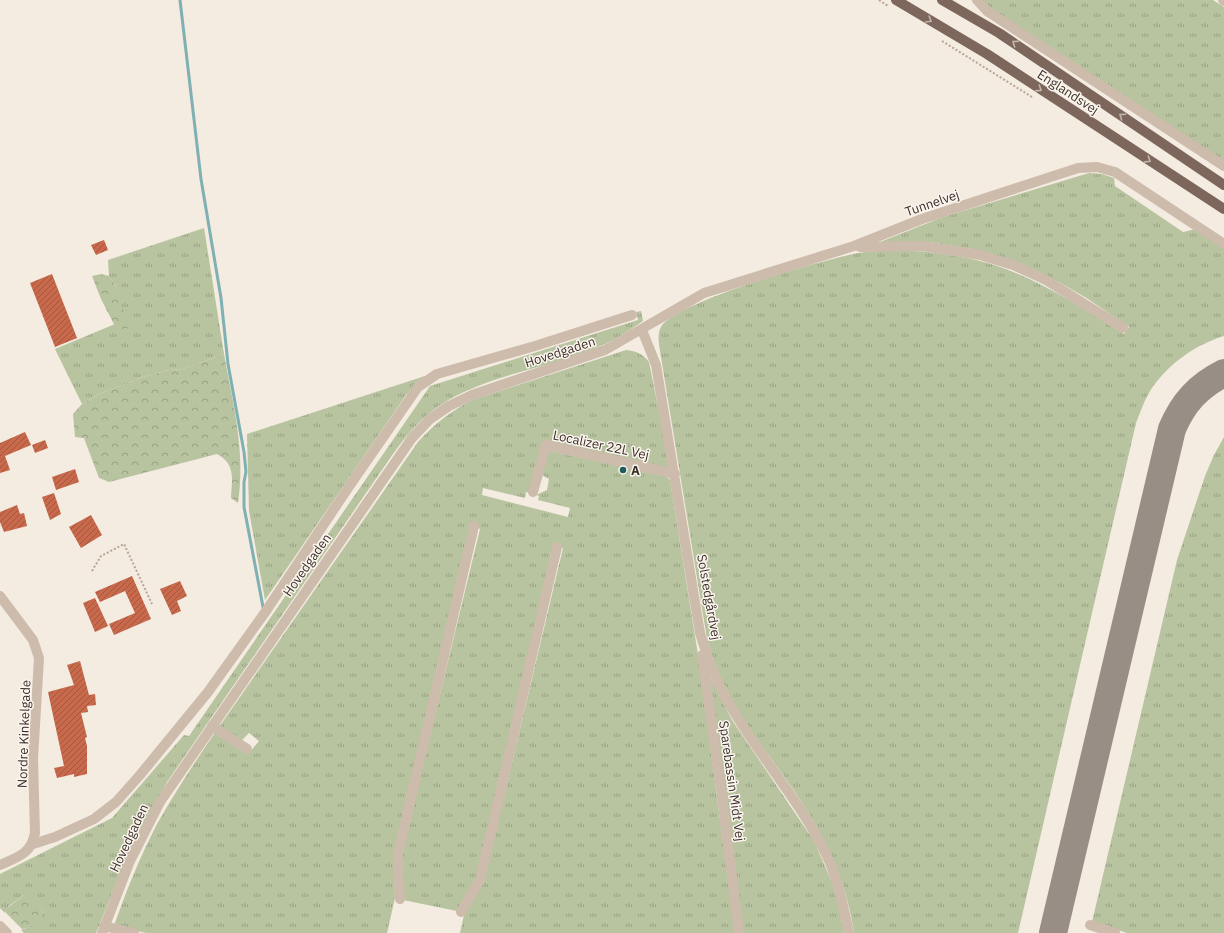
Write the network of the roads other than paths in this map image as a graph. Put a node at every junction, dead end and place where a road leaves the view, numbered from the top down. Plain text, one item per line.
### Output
1 (942, 0) edge
2 (977, 0) edge
3 (894, 4) edge
4 (1224, 166) edge
5 (1224, 185) edge
6 (1224, 209) edge
7 (1224, 244) edge
8 (854, 246) junction
9 (632, 316) dead end
10 (1124, 328) dead end
11 (642, 330) junction
12 (675, 474) junction
13 (533, 492) dead end
14 (474, 526) dead end
15 (557, 547) dead end
16 (0, 596) edge
17 (700, 633) junction
18 (212, 726) junction
19 (247, 749) dead end
20 (33, 844) junction
21 (0, 865) edge
22 (400, 899) dead end
23 (461, 912) dead end
24 (1090, 925) dead end
25 (0, 926) edge
26 (103, 929) edge
27 (7, 933) edge
28 (134, 933) edge
29 (739, 933) edge
30 (849, 933) edge
31 (1115, 933) edge

5 -> 1 main road, Englandsvej
2 - 4 street
3 -> 6 main road, Englandsvej
7 - 8 street, Tunnelvej
8 - 10 street
8 - 11 street, Tunnelvej
9 - 20 street
11 - 12 street, Solstedgårdvej
11 - 18 street, Hovedgaden
12 - 13 street, Localizer 22L Vej
12 - 17 street, Solstedgårdvej
14 - 22 street
15 - 23 street
16 - 20 street, Nordre Kinkelgade
17 - 29 street, Sparebassin Midt Vej
17 - 30 street, Solstedgårdvej
18 - 19 street
18 - 26 street, Hovedgaden
20 - 21 street
24 - 31 street
25 - 27 street
26 - 28 street

